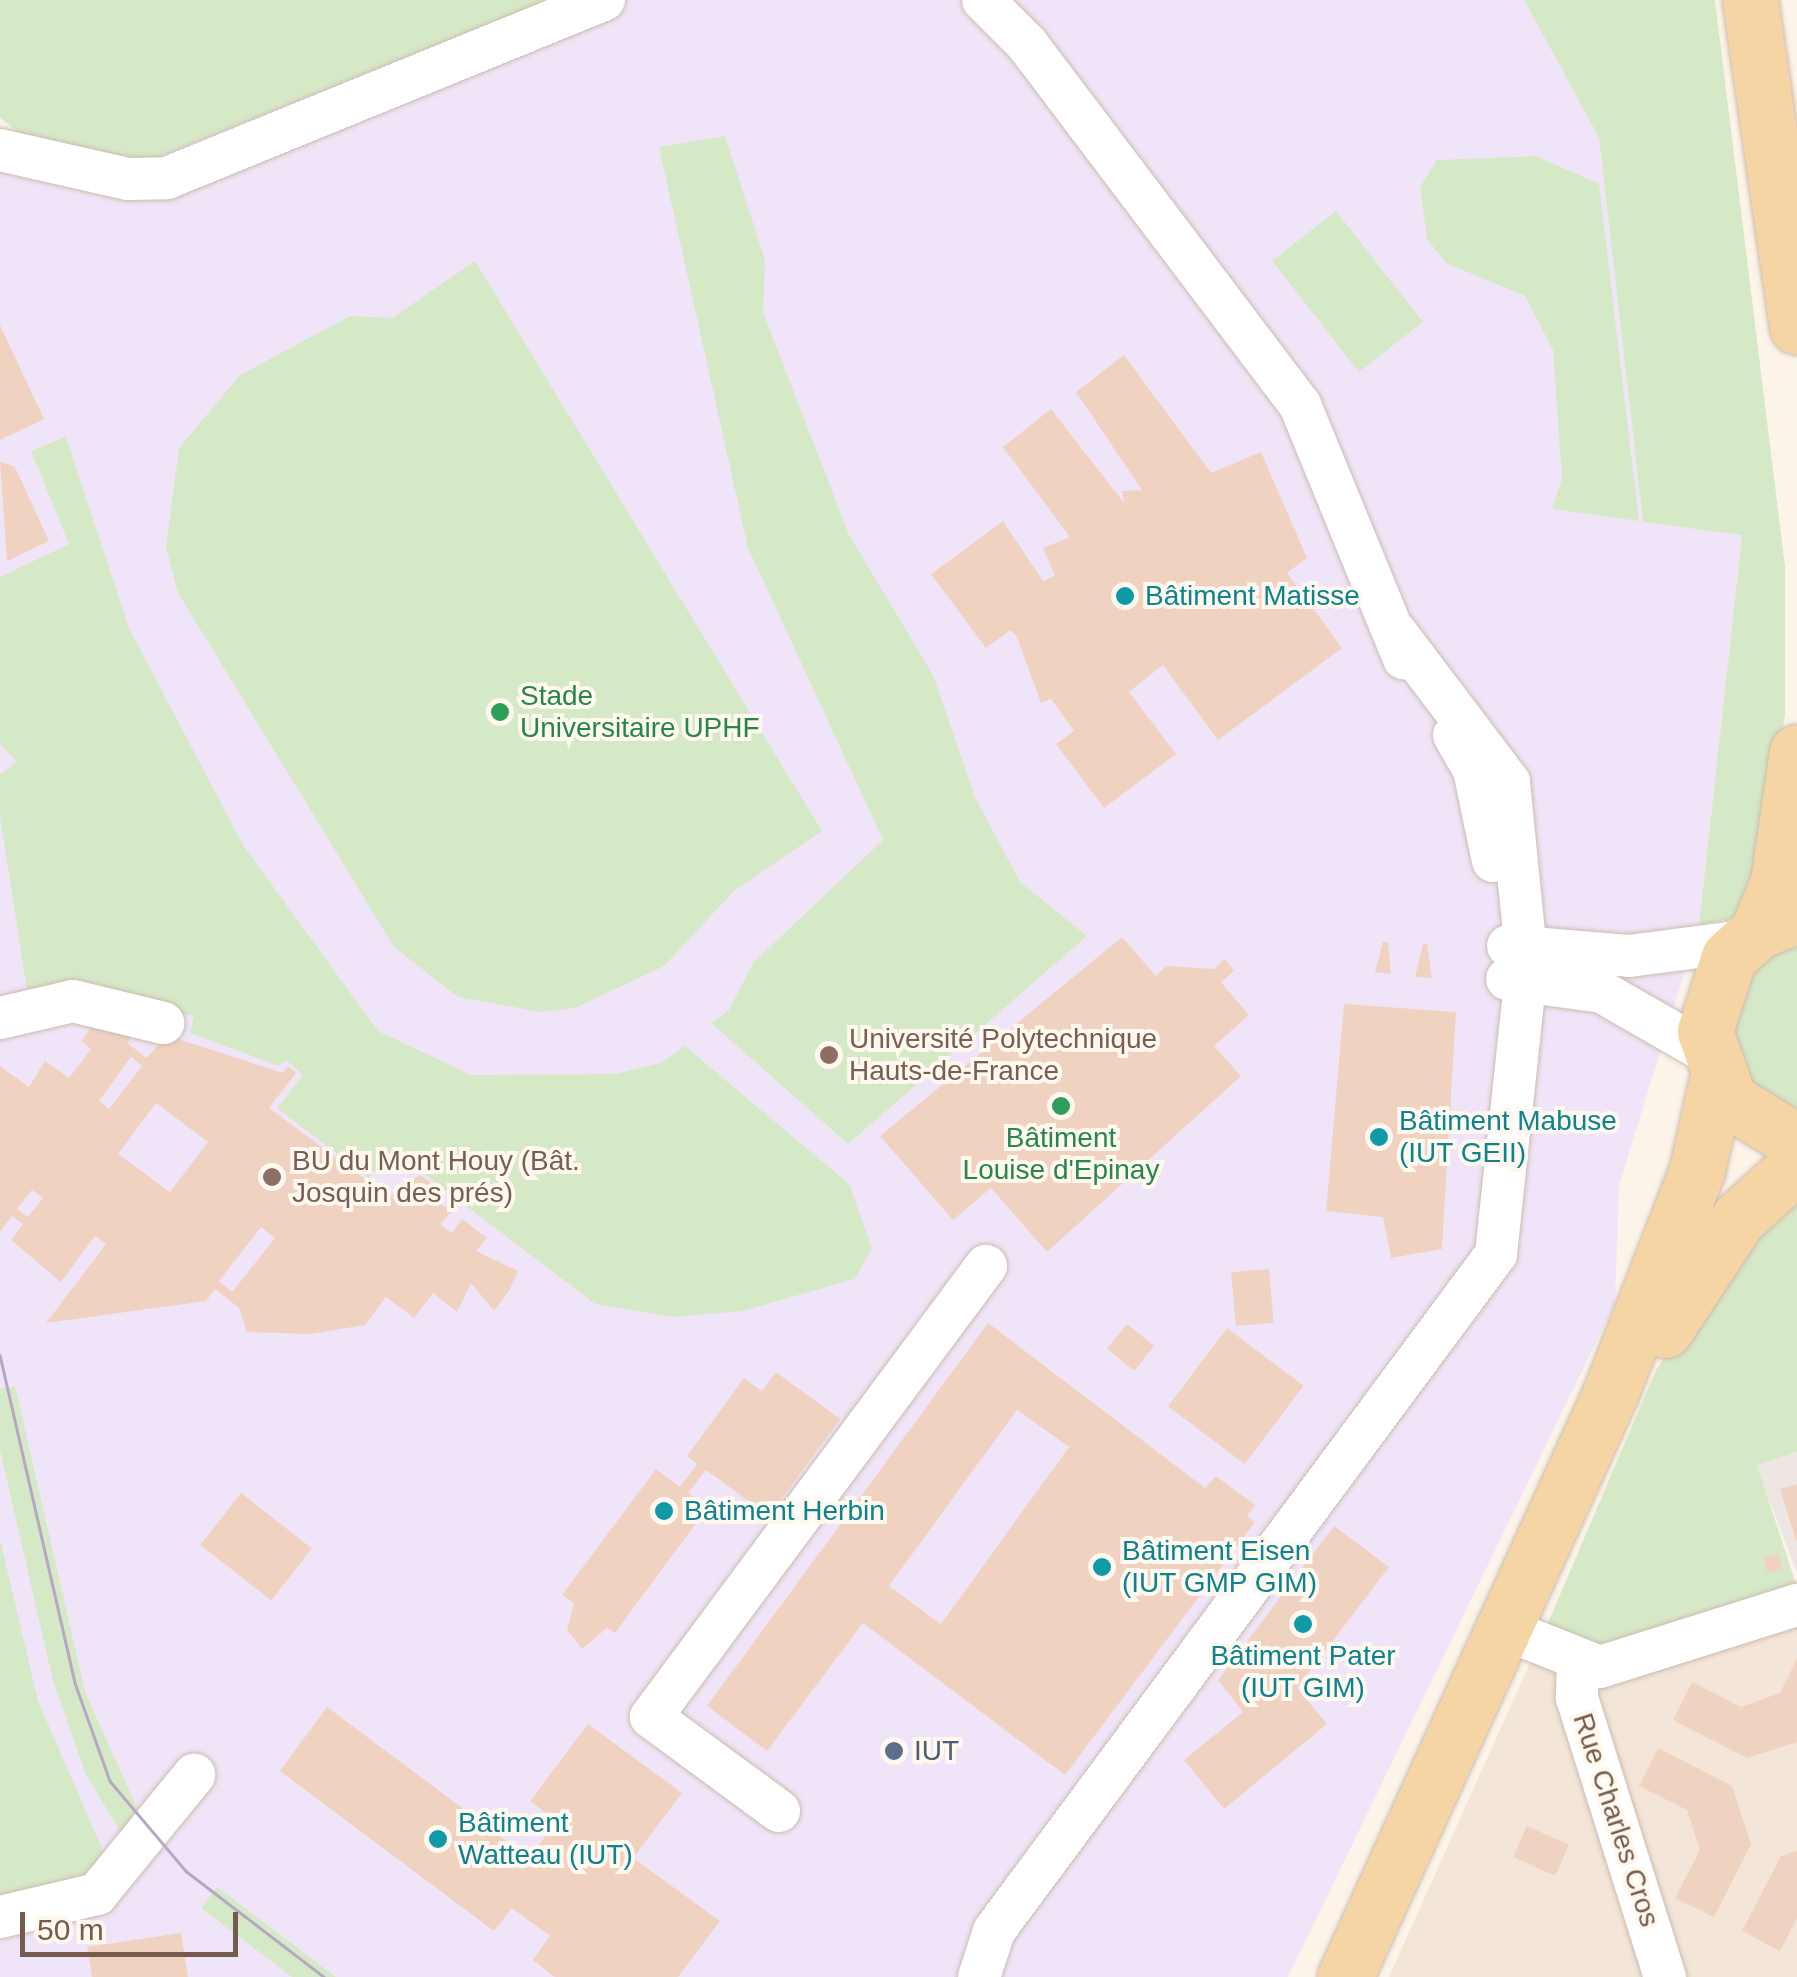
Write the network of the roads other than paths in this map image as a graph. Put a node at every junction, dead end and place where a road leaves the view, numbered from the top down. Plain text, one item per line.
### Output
1 (604, 0) edge
2 (983, 0) edge
3 (1750, 0) edge
4 (0, 150) edge
5 (1797, 327) edge
6 (1797, 752) edge
7 (1766, 929) edge
8 (1517, 964) junction
9 (0, 1018) edge
10 (163, 1023) dead end
11 (1712, 1067) junction
12 (1797, 1142) edge
13 (1797, 1164) edge
14 (986, 1266) dead end
15 (1797, 1605) edge
16 (1522, 1636) junction
17 (1578, 1662) junction
18 (194, 1775) dead end
19 (779, 1812) dead end
20 (0, 1917) edge
21 (980, 1977) edge
22 (1345, 1977) edge
23 (1366, 1977) edge
24 (1665, 1977) edge

1 - 4 street
2 - 8 street
3 - 5 main road
6 - 7 main road
7 - 8 street
7 - 11 main road
8 - 11 street
8 - 21 street
9 - 10 street
11 - 12 main road
11 - 22 main road
13 - 16 main road
14 - 19 street
15 - 17 street
16 - 17 street
16 - 23 main road
17 - 24 street, Rue Charles Cros
18 - 20 street

